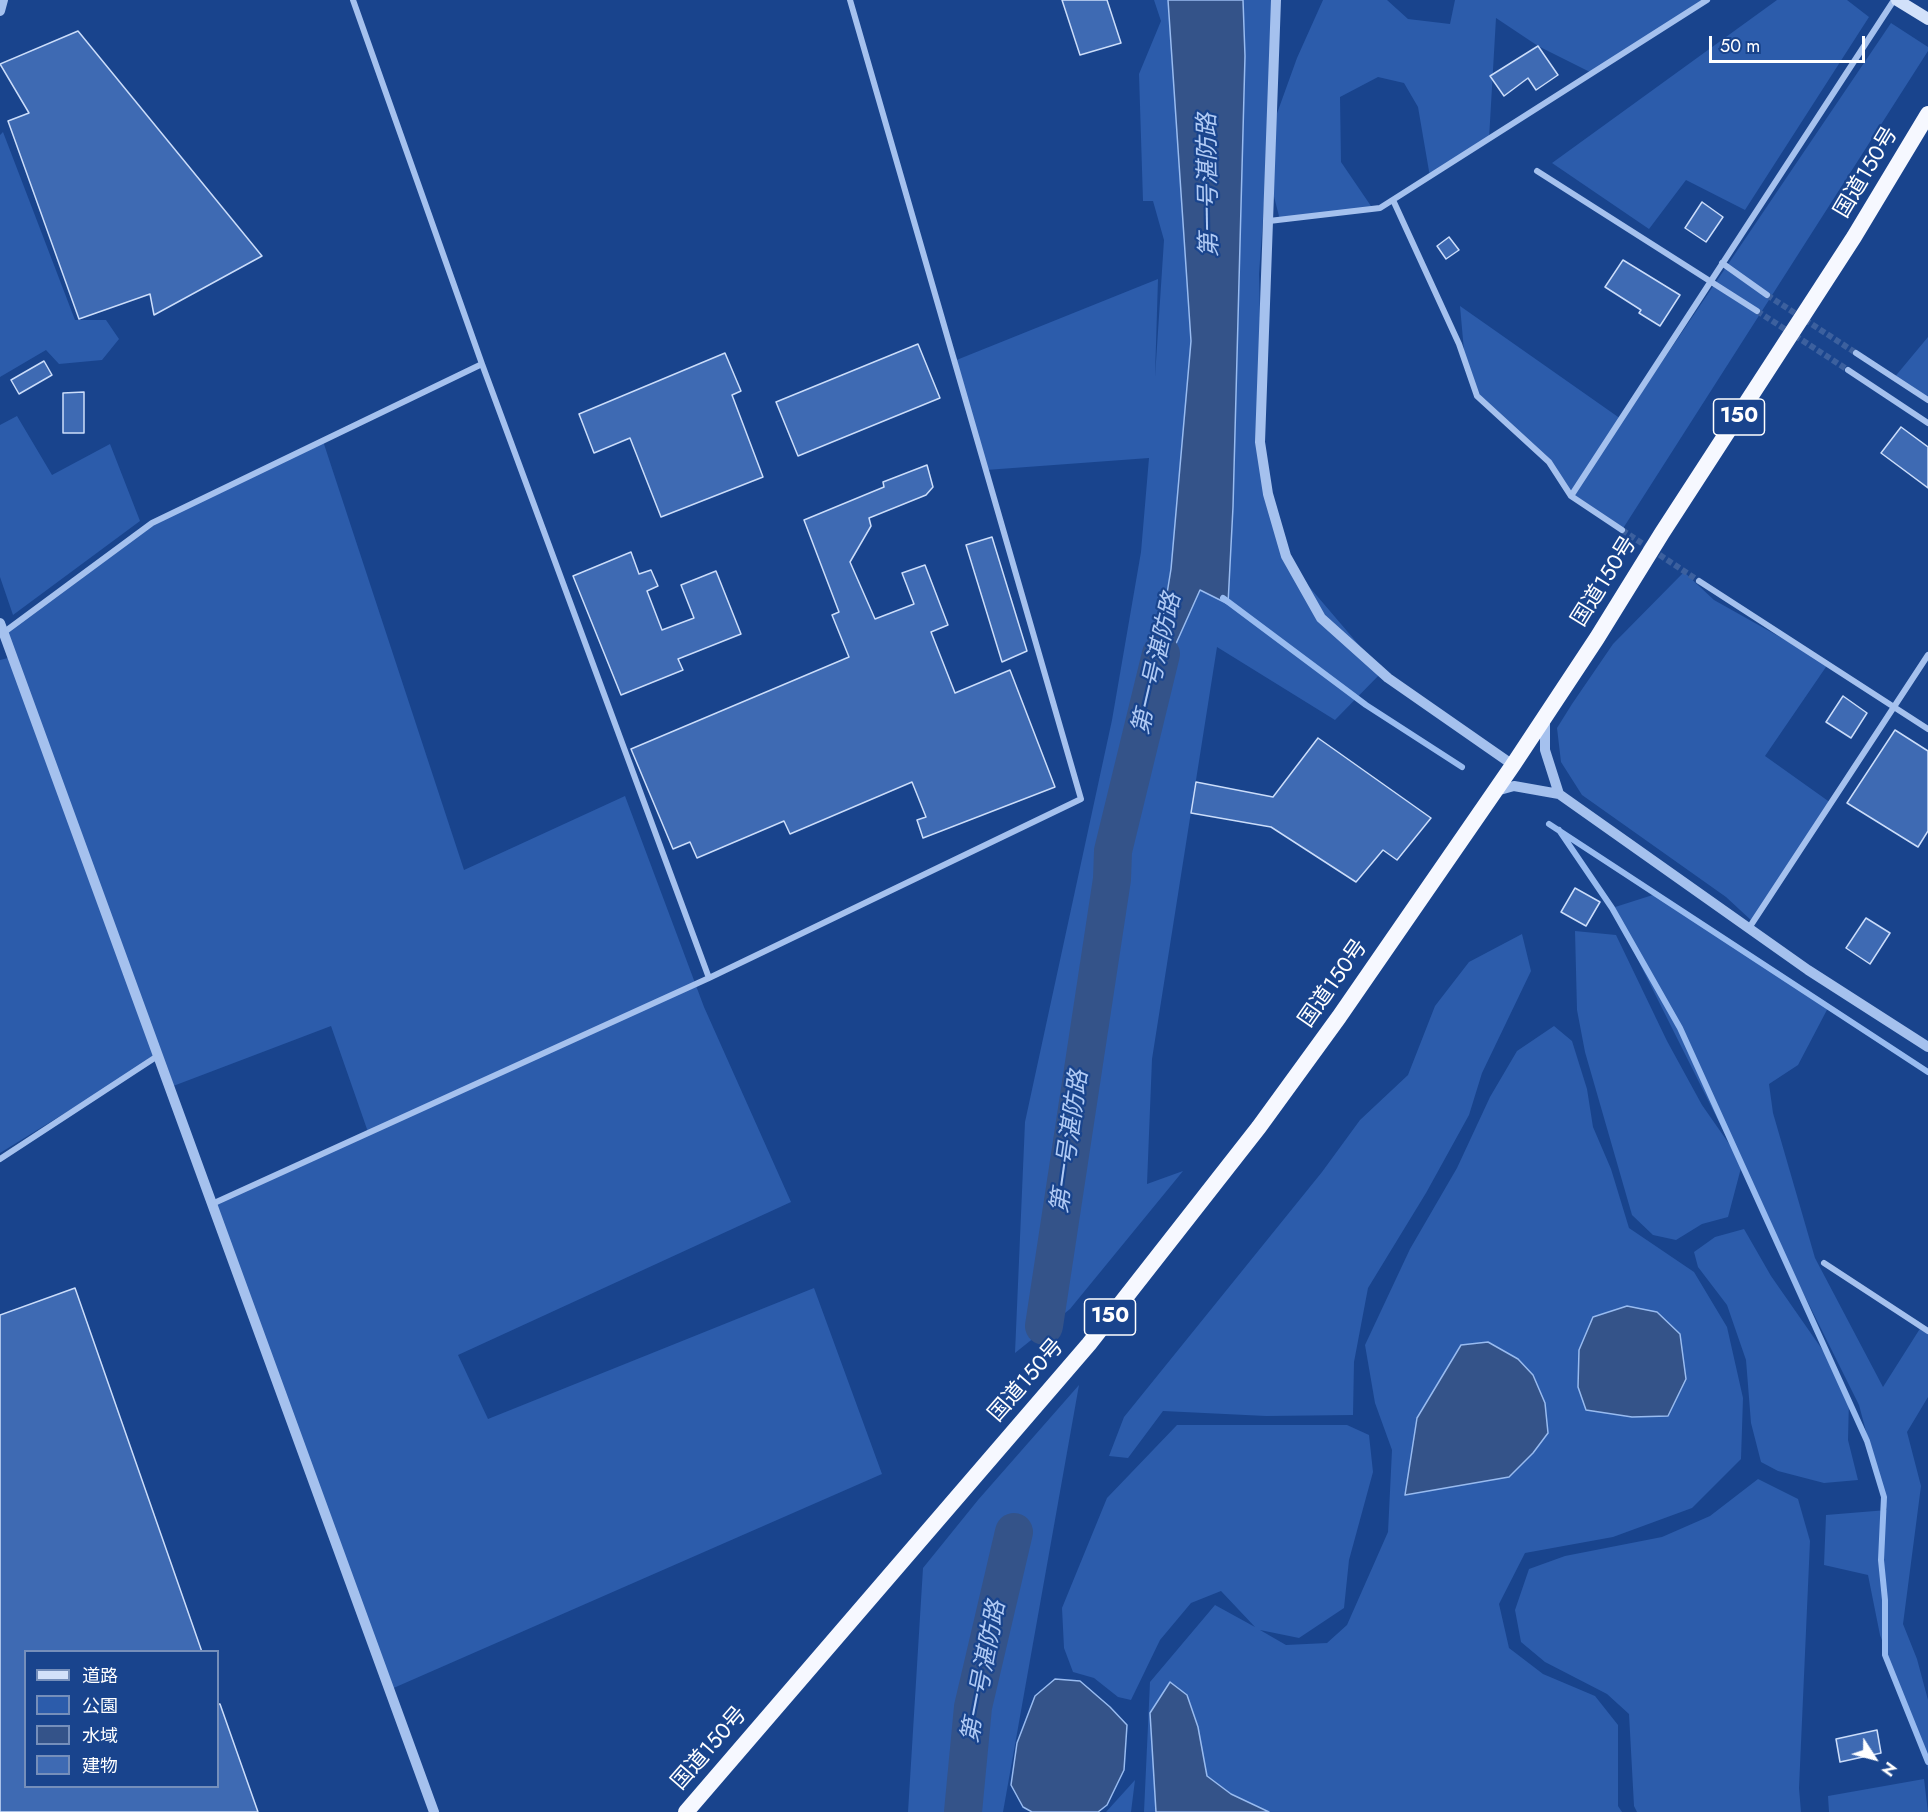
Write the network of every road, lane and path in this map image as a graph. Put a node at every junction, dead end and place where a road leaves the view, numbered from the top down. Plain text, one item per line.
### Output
1 (3, 0) edge
2 (353, 0) edge
3 (850, 0) edge
4 (1276, 0) edge
5 (1707, 0) edge
6 (1896, 0) edge
7 (0, 10) edge
8 (1928, 19) edge
9 (1928, 114) edge
10 (1537, 171) dead end
11 (1393, 200) junction
12 (1269, 222) junction
13 (1722, 263) junction
14 (1710, 281) junction
15 (1767, 295) tunnel mouth
16 (1757, 311) tunnel mouth
17 (1856, 353) tunnel mouth
18 (482, 364) junction
19 (1848, 370) tunnel mouth
20 (1928, 400) edge
21 (1928, 423) edge
22 (1571, 496) junction
23 (1622, 530) tunnel mouth
24 (1699, 582) tunnel mouth
25 (2, 628) edge
26 (1928, 655) edge
27 (1894, 707) junction
28 (1545, 717) junction
29 (1928, 729) edge
30 (1513, 765) junction
31 (1495, 791) junction
32 (1559, 794) junction
33 (1749, 928) junction
34 (709, 978) junction
35 (1928, 1047) edge
36 (156, 1057) junction
37 (0, 1159) edge
38 (211, 1204) junction
39 (1824, 1263) dead end
40 (1928, 1331) edge
41 (434, 1812) edge
42 (686, 1812) edge

1 - 7 street
2 - 18 street
3 - 34 street
4 - 12 street
5 - 11 street
6 - 8 main road
6 - 13 street
9 - 28 highway, 国道150号 / 150
10 - 14 street
11 - 12 street
11 - 22 street
12 - 30 street
13 - 14 street
13 - 15 street
14 - 16 street
14 - 22 street
17 - 20 street
18 - 25 street
18 - 34 street
19 - 21 street
22 - 23 street
24 - 27 street
25 - 36 street
26 - 27 street
27 - 29 street
27 - 33 street
28 - 30 highway, 国道150号 / 150
28 - 32 street
30 - 31 highway, 国道150号 / 150
31 - 32 street
31 - 42 highway, 国道150号 / 150
32 - 33 street
33 - 35 street
34 - 38 street
36 - 37 street
36 - 38 street
38 - 41 street
39 - 40 street

